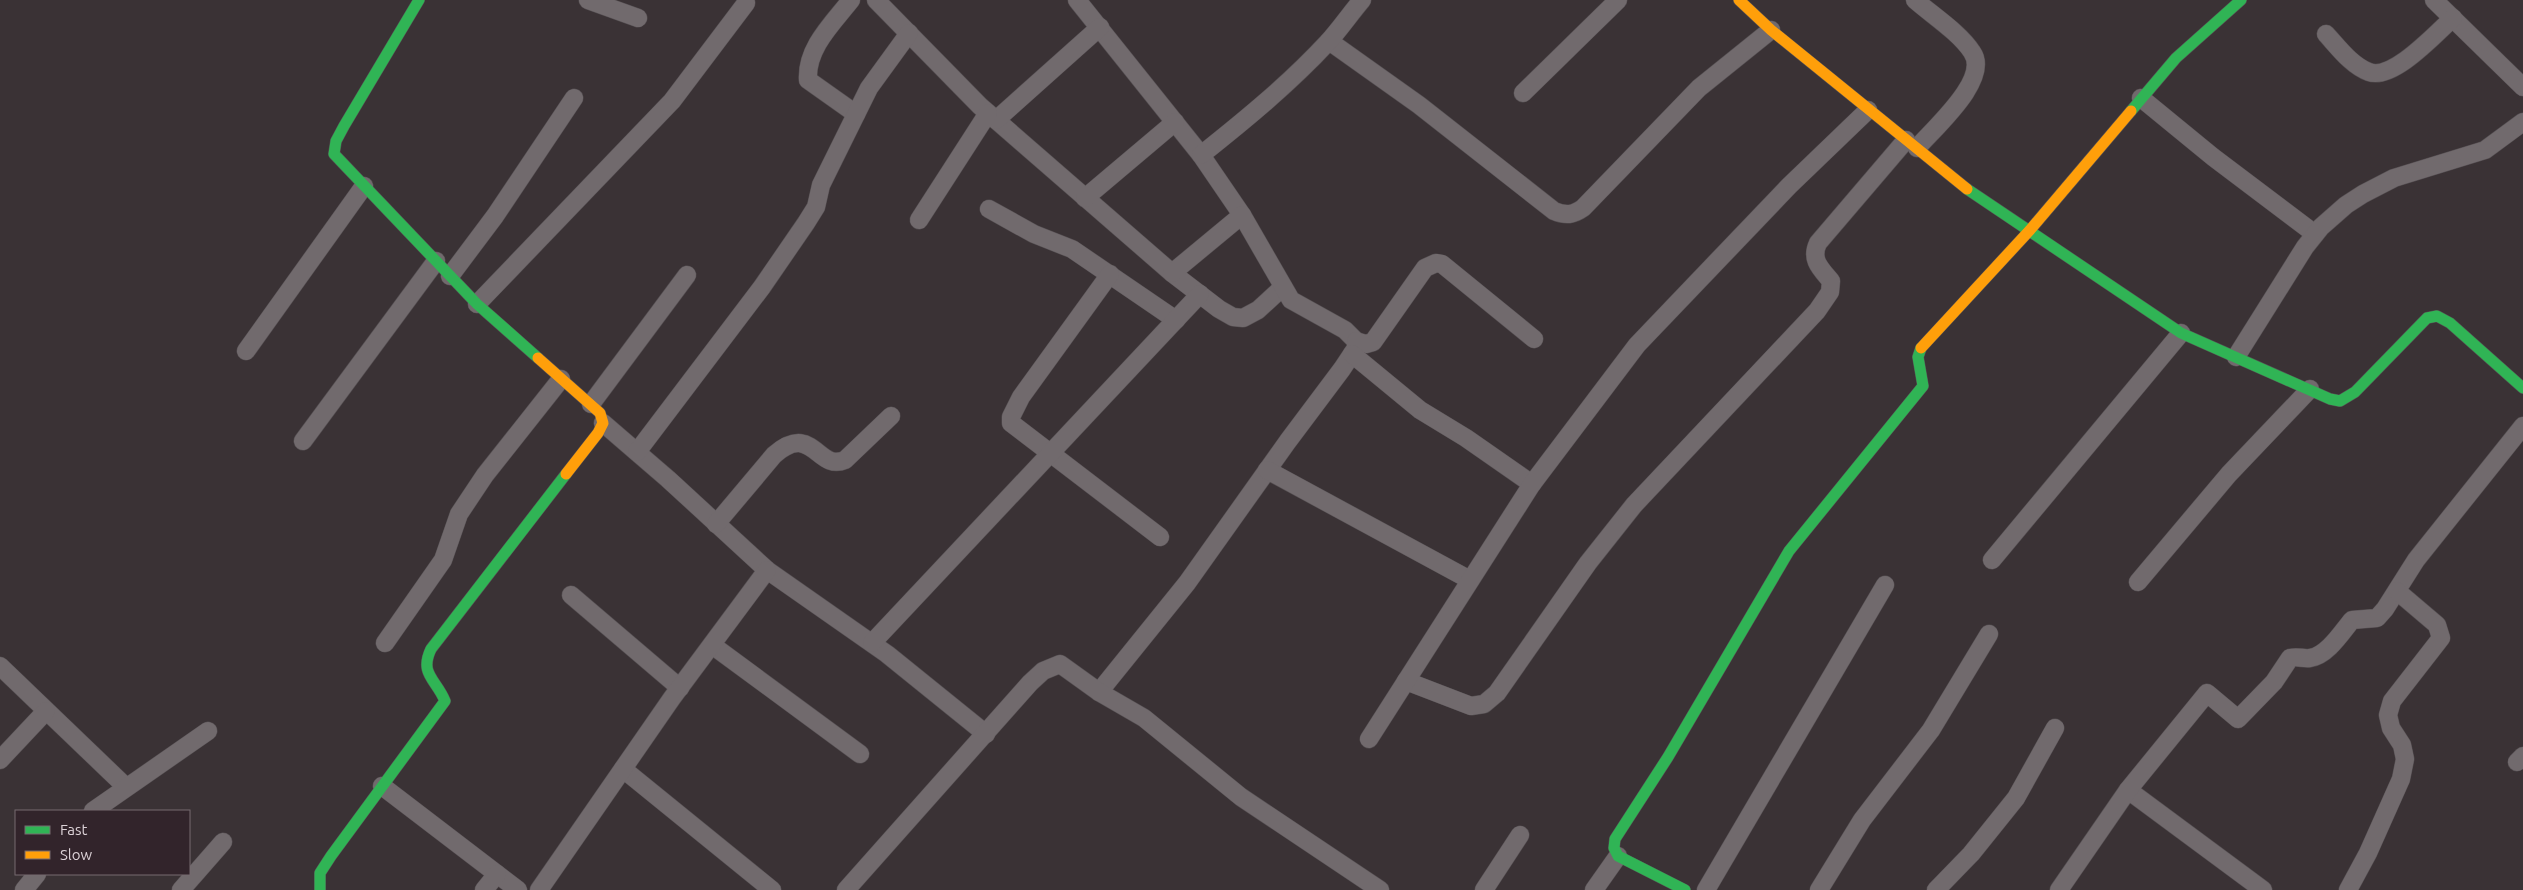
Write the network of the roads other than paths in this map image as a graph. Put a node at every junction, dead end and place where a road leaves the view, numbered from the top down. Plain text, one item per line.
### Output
1 (419, 0) edge
2 (588, 0) edge
3 (852, 0) edge
4 (876, 0) edge
5 (1078, 0) edge
6 (1362, 0) edge
7 (1618, 0) edge
8 (1739, 0) edge
9 (1916, 0) edge
10 (2241, 0) edge
11 (2434, 0) edge
12 (746, 3) dead end
13 (638, 18) dead end
14 (2453, 18) junction
15 (1100, 27) junction
16 (1771, 30) junction
17 (909, 33) junction
18 (2326, 34) dead end
19 (1329, 41) junction
20 (2523, 87) edge
21 (1524, 93) dead end
22 (574, 98) dead end
23 (2142, 98) junction
24 (1868, 110) junction
25 (856, 114) junction
26 (992, 116) junction
27 (1175, 122) junction
28 (2523, 122) edge
29 (1911, 144) junction
30 (1201, 156) junction
31 (364, 186) junction
32 (1085, 198) junction
33 (990, 209) dead end
34 (1242, 216) junction
35 (919, 220) dead end
36 (2030, 230) junction
37 (2316, 234) junction
38 (436, 261) junction
39 (1172, 273) junction
40 (1110, 274) junction
41 (687, 275) dead end
42 (450, 276) junction
43 (1283, 288) junction
44 (1200, 294) junction
45 (477, 304) junction
46 (1176, 320) junction
47 (2181, 333) junction
48 (1534, 338) dead end
49 (1354, 348) junction
50 (246, 351) dead end
51 (2236, 357) junction
52 (561, 379) junction
53 (2523, 388) edge
54 (2310, 390) junction
55 (591, 404) junction
56 (891, 416) dead end
57 (603, 423) junction
58 (2523, 426) edge
59 (303, 441) dead end
60 (637, 452) junction
61 (1049, 454) junction
62 (1267, 470) junction
63 (1532, 484) junction
64 (716, 524) junction
65 (1160, 537) dead end
66 (1992, 560) dead end
67 (767, 570) junction
68 (1470, 580) junction
69 (2138, 582) dead end
70 (1884, 584) dead end
71 (2397, 591) junction
72 (571, 595) dead end
73 (1990, 634) dead end
74 (385, 643) dead end
75 (872, 643) junction
76 (712, 645) junction
77 (0, 666) edge
78 (1406, 681) junction
79 (680, 688) junction
80 (1099, 692) junction
81 (46, 711) junction
82 (2055, 728) dead end
83 (208, 731) dead end
84 (986, 734) junction
85 (1368, 739) dead end
86 (860, 754) dead end
87 (0, 760) edge
88 (623, 769) junction
89 (382, 786) junction
90 (126, 787) junction
91 (2128, 790) junction
92 (94, 810) edge
93 (1520, 835) dead end
94 (223, 842) dead end
95 (1618, 856) junction
96 (497, 874) junction
97 (37, 875) edge
98 (24, 890) edge
99 (181, 890) edge
100 (320, 890) edge
101 (484, 890) edge
102 (518, 890) edge
103 (539, 890) edge
104 (772, 890) edge
105 (846, 890) edge
106 (1380, 890) edge
107 (1484, 890) edge
108 (1594, 890) edge
109 (1685, 890) edge
110 (1706, 890) edge
111 (1819, 890) edge
112 (1936, 890) edge
113 (2060, 890) edge
114 (2263, 890) edge
115 (2348, 890) edge

1 - 31 street
2 - 13 street
3 - 25 street
4 - 17 street
5 - 15 street
6 - 19 street
7 - 21 street
8 - 16 street
9 - 29 street
10 - 23 street
11 - 14 street
12 - 45 street
14 - 18 street
14 - 20 street
15 - 26 street
15 - 27 street
16 - 19 street
16 - 24 street
17 - 25 street
17 - 26 street
19 - 30 street
22 - 42 street
23 - 36 street
23 - 37 street
24 - 29 street
24 - 63 street
25 - 60 street
26 - 32 street
26 - 35 street
27 - 30 street
27 - 32 street
28 - 37 street
29 - 36 street
29 - 78 street
30 - 34 street
31 - 38 street
31 - 50 street
32 - 39 street
33 - 40 street
34 - 39 street
34 - 43 street
36 - 47 street
36 - 95 street
37 - 51 street
38 - 42 street
38 - 59 street
39 - 44 street
40 - 46 street
40 - 61 street
41 - 55 street
42 - 45 street
43 - 44 street
43 - 49 street
44 - 46 street
45 - 52 street
46 - 61 street
47 - 51 street
47 - 66 street
48 - 49 street
49 - 62 street
49 - 63 street
51 - 54 street
52 - 55 street
52 - 74 street
53 - 54 street
54 - 69 street
55 - 57 street
56 - 64 street
57 - 60 street
57 - 89 street
58 - 71 street
60 - 64 street
61 - 65 street
61 - 75 street
62 - 68 street
62 - 80 street
63 - 68 street
64 - 67 street
67 - 75 street
67 - 76 street
68 - 78 street
70 - 110 street
71 - 91 street
71 - 115 street
72 - 79 street
73 - 111 street
75 - 84 street
76 - 79 street
76 - 86 street
77 - 81 street
78 - 85 street
79 - 88 street
80 - 84 street
80 - 106 street
81 - 87 street
81 - 90 street
82 - 112 street
83 - 90 street
84 - 105 street
88 - 103 street
88 - 104 street
89 - 96 street
89 - 100 street
90 - 92 street
91 - 113 street
91 - 114 street
93 - 107 street
94 - 99 street
95 - 108 street
95 - 109 street
96 - 101 street
96 - 102 street
97 - 98 street

